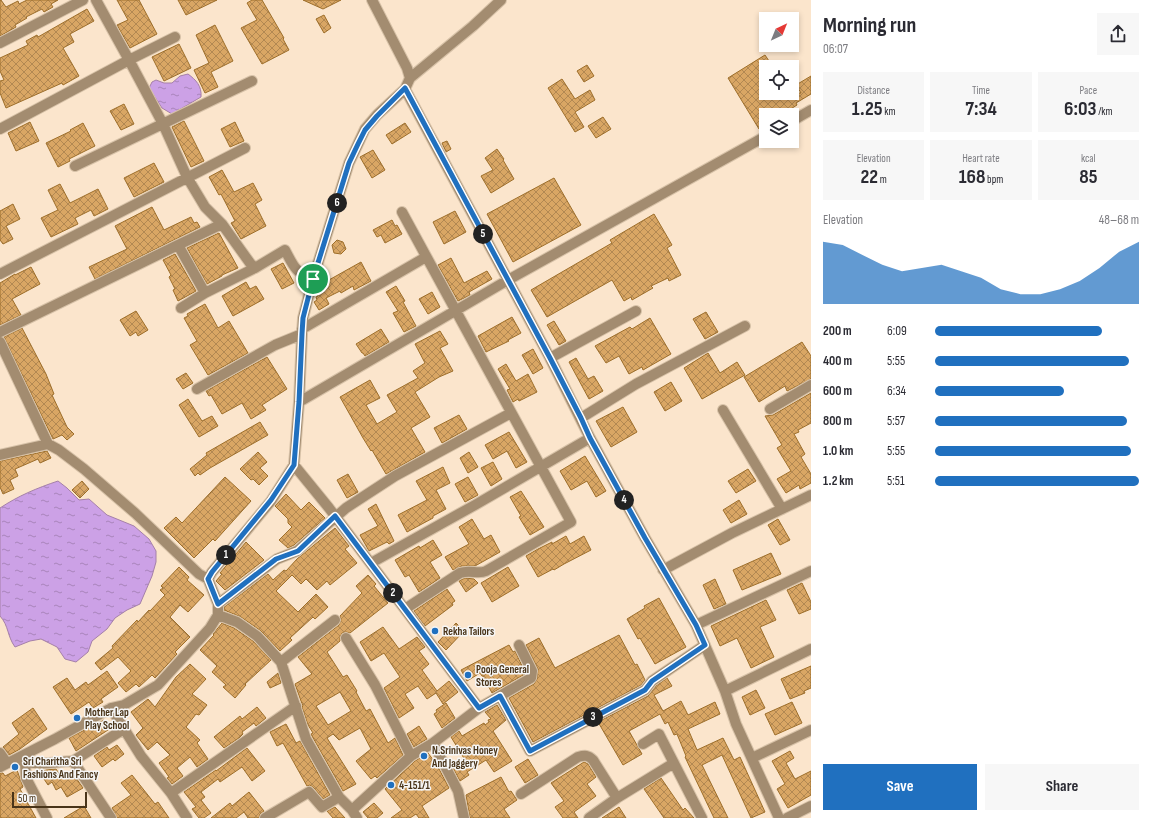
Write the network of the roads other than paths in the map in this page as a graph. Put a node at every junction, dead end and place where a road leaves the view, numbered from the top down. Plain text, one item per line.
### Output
1 (83, 0) edge
2 (96, 0) edge
3 (372, 0) edge
4 (501, 0) edge
5 (175, 37) dead end
6 (0, 43) edge
7 (129, 60) junction
8 (410, 78) junction
9 (252, 81) dead end
10 (405, 88) junction
11 (811, 110) edge
12 (799, 117) edge
13 (163, 124) junction
14 (0, 129) edge
15 (759, 140) edge
16 (245, 148) dead end
17 (75, 166) dead end
18 (187, 177) junction
19 (402, 212) dead end
20 (222, 224) junction
21 (178, 245) junction
22 (426, 257) junction
23 (255, 268) junction
24 (0, 274) edge
25 (313, 279) junction
26 (508, 280) junction
27 (205, 293) junction
28 (181, 308) dead end
29 (456, 311) junction
30 (636, 311) dead end
31 (746, 326) dead end
32 (302, 331) junction
33 (0, 332) edge
34 (0, 342) edge
35 (550, 358) junction
36 (811, 385) edge
37 (197, 389) dead end
38 (299, 402) junction
39 (770, 409) dead end
40 (722, 410) dead end
41 (511, 413) junction
42 (581, 418) junction
43 (590, 438) junction
44 (48, 444) junction
45 (0, 455) edge
46 (294, 465) junction
47 (541, 467) junction
48 (811, 495) edge
49 (782, 509) junction
50 (335, 516) junction
51 (371, 563) junction
52 (663, 570) junction
53 (811, 571) edge
54 (208, 579) junction
55 (405, 609) junction
56 (218, 610) junction
57 (335, 620) dead end
58 (696, 625) junction
59 (346, 638) dead end
60 (519, 645) dead end
61 (705, 645) junction
62 (811, 649) edge
63 (281, 662) junction
64 (725, 691) junction
65 (500, 696) junction
66 (296, 706) junction
67 (111, 708) junction
68 (479, 708) junction
69 (124, 729) junction
70 (811, 730) edge
71 (434, 743) junction
72 (643, 744) dead end
73 (0, 753) edge
74 (411, 756) junction
75 (752, 758) junction
76 (73, 761) junction
77 (12, 763) edge
78 (674, 763) junction
79 (171, 793) junction
80 (522, 794) dead end
81 (339, 797) junction
82 (617, 798) junction
83 (811, 806) edge
84 (354, 814) edge
85 (47, 818) edge
86 (111, 818) edge
87 (187, 818) edge
88 (265, 818) edge
89 (464, 818) edge
90 (589, 818) edge
91 (702, 818) edge
92 (779, 818) edge
93 (787, 818) edge

1 - 6 street
2 - 7 street
3 - 8 street
4 - 8 street
5 - 7 street
7 - 13 street
7 - 14 street
8 - 10 street
9 - 13 street
10 - 25 street
10 - 26 street
11 - 12 street
13 - 17 street
13 - 18 street
15 - 26 street
16 - 18 street
18 - 20 street
18 - 24 street
19 - 22 street
20 - 21 street
20 - 23 street
21 - 27 street
21 - 33 street
22 - 29 street
22 - 32 street
23 - 25 street
23 - 27 street
25 - 32 street
26 - 29 street
26 - 35 street
27 - 28 street
29 - 38 street
29 - 41 street
30 - 35 street
31 - 42 street
32 - 37 street
32 - 38 street
34 - 44 street
35 - 42 street
36 - 39 street
38 - 46 street
40 - 49 street
41 - 47 street
41 - 50 street
42 - 43 street
43 - 47 street
43 - 52 street
44 - 45 street
44 - 54 street
46 - 50 street
46 - 54 street
47 - 51 street
47 - 55 street
48 - 49 street
49 - 52 street
50 - 51 street
50 - 56 street
51 - 55 street
52 - 58 street
53 - 58 street
54 - 56 street
55 - 68 street
56 - 63 street
56 - 67 street
57 - 63 street
58 - 61 street
59 - 74 street
60 - 65 street
61 - 64 street
61 - 65 street
62 - 64 street
63 - 66 street
64 - 75 street
65 - 68 street
66 - 79 street
66 - 81 street
67 - 69 street
67 - 77 street
68 - 71 street
69 - 76 street
69 - 79 street
70 - 75 street
71 - 74 street
71 - 89 street
72 - 78 street
73 - 77 street
74 - 84 street
75 - 92 street
76 - 77 street
76 - 86 street
77 - 85 street
78 - 82 street
78 - 91 street
79 - 87 street
80 - 82 street
81 - 84 street
81 - 88 street
82 - 90 street
83 - 93 street

